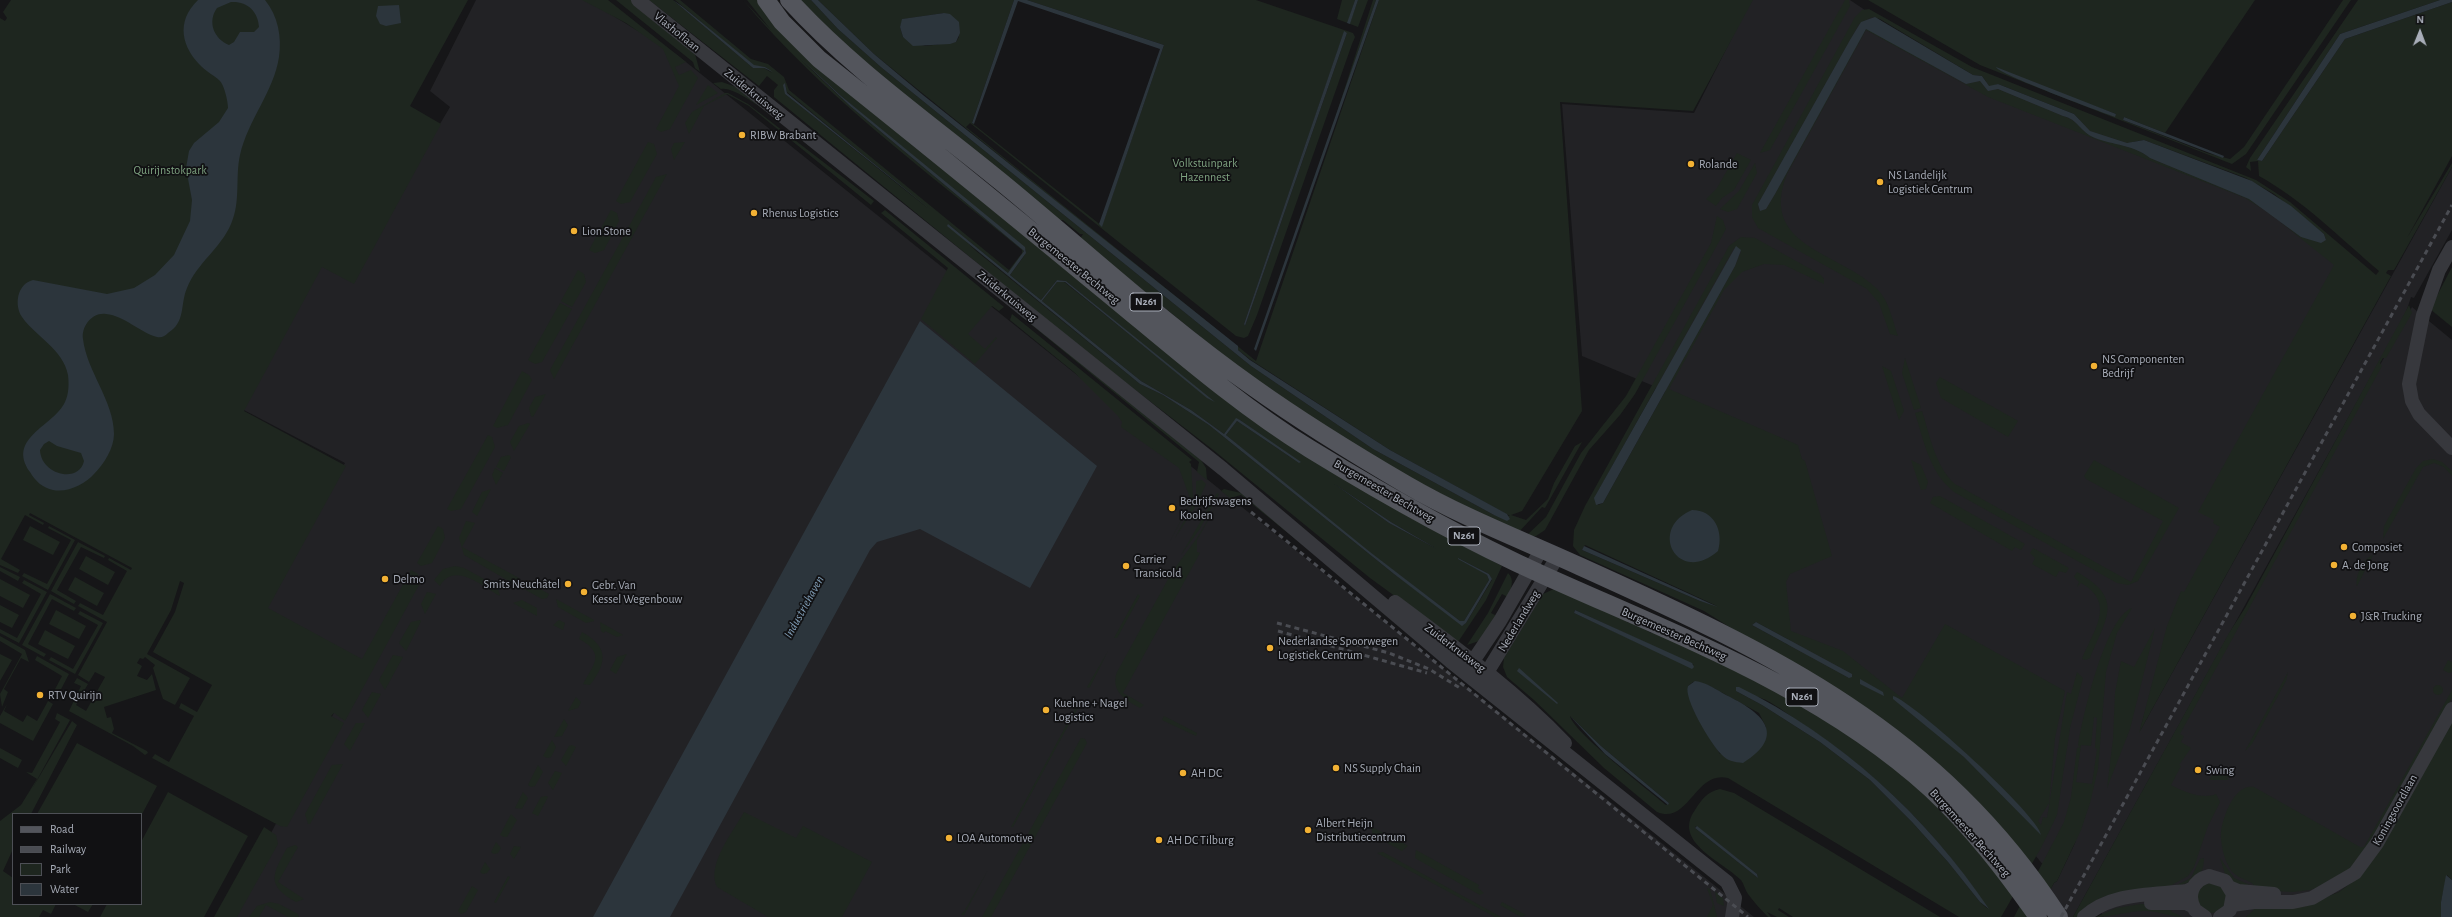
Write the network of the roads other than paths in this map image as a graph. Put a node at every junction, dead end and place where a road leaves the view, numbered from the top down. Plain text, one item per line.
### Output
1 (638, 0) edge
2 (766, 0) edge
3 (789, 0) edge
4 (715, 63) joint
5 (2452, 247) edge
6 (2452, 448) edge
7 (1298, 530) junction
8 (1541, 550) junction
9 (1558, 556) junction
10 (1538, 573) junction
11 (1474, 660) junction
12 (1465, 672) junction
13 (1488, 673) junction
14 (1480, 684) junction
15 (2452, 709) edge
16 (1600, 780) junction
17 (2193, 888) junction
18 (2231, 888) junction
19 (2320, 893) junction
20 (2232, 905) junction
21 (2192, 906) junction
22 (1734, 912) edge
23 (2038, 917) edge
24 (2059, 917) edge
25 (2084, 917) edge
26 (2092, 917) edge
27 (2203, 917) edge
28 (2221, 917) edge

1 - 4 street, Vlashoflaan
2 - 10 main road, Burgemeester Bechtweg / N261
3 - 8 main road, Burgemeester Bechtweg / N261
4 - 7 street, Zuiderkruisweg
5 - 6 street
7 - 11 street, Zuiderkruisweg
7 - 12 street, Zuiderkruisweg
8 - 9 main road, Burgemeester Bechtweg / N261
8 - 10 street, Nederlandweg
9 - 10 street, Nederlandweg
9 - 24 main road, Burgemeester Bechtweg / N261
10 - 11 street, Nederlandweg
10 - 13 street, Nederlandweg
10 - 23 main road, Burgemeester Bechtweg / N261
11 - 12 street, Nederlandweg
11 - 13 street, Zuiderkruisweg
12 - 14 street, Zuiderkruisweg
13 - 14 street, Nederlandweg
13 - 16 street, Zuiderkruisweg
14 - 16 street, Zuiderkruisweg
15 - 19 street, Koningsoordlaan
16 - 22 street, Zuiderkruisweg
17 - 18 street
17 - 21 street
17 - 25 street
18 - 19 street, Koningsoordlaan
18 - 20 street
19 - 20 street, Koningsoordlaan
20 - 28 street
21 - 26 street
21 - 27 street

